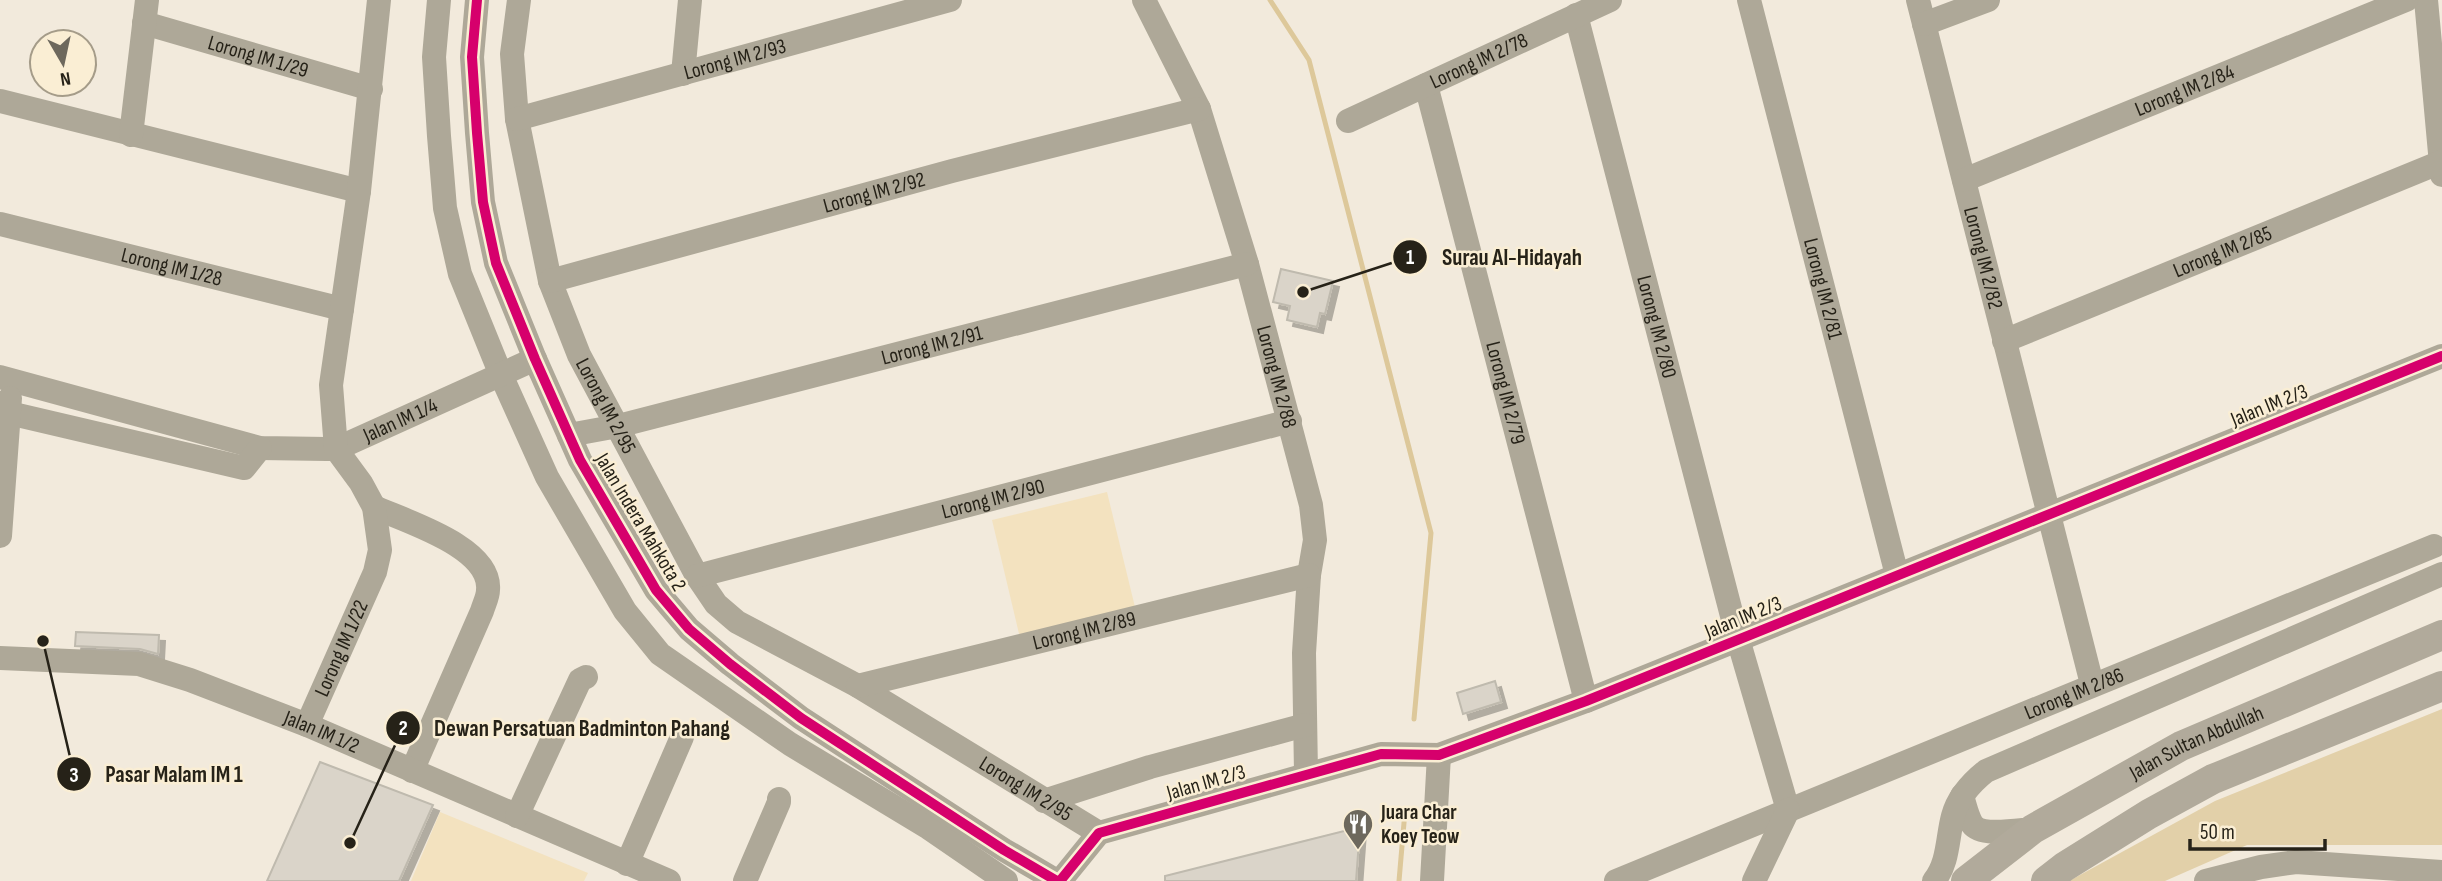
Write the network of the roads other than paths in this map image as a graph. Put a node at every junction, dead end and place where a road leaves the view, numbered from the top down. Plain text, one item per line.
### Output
1 (379, 0) edge
2 (439, 0) edge
3 (477, 0) edge
4 (519, 0) edge
5 (690, 0) edge
6 (950, 0) edge
7 (1144, 0) edge
8 (1609, 0) edge
9 (1749, 0) edge
10 (1918, 0) edge
11 (1988, 0) edge
12 (2406, 0) edge
13 (2426, 0) edge
14 (146, 12) edge
15 (1576, 15) junction
16 (1924, 24) junction
17 (682, 74) junction
18 (1426, 85) junction
19 (371, 89) junction
20 (0, 101) edge
21 (1199, 109) junction
22 (517, 119) junction
23 (1348, 121) dead end
24 (131, 135) junction
25 (2441, 168) edge
26 (1964, 180) junction
27 (359, 191) junction
28 (0, 224) edge
29 (1247, 264) junction
30 (550, 281) junction
31 (342, 309) junction
32 (2004, 341) junction
33 (2442, 356) edge
34 (535, 359) junction
35 (500, 375) junction
36 (6, 379) edge
37 (9, 413) junction
38 (1290, 421) junction
39 (618, 426) junction
40 (569, 435) junction
41 (260, 448) junction
42 (337, 449) junction
43 (374, 507) junction
44 (2048, 515) junction
45 (0, 526) edge
46 (0, 537) edge
47 (2434, 546) dead end
48 (2442, 574) edge
49 (1309, 575) junction
50 (1897, 575) junction
51 (697, 576) junction
52 (2442, 635) edge
53 (1738, 639) junction
54 (0, 658) edge
55 (586, 677) dead end
56 (2092, 684) junction
57 (858, 686) junction
58 (2442, 686) edge
59 (1586, 701) junction
60 (307, 725) junction
61 (1305, 725) junction
62 (682, 737) dead end
63 (1439, 755) junction
64 (412, 771) junction
65 (1306, 773) junction
66 (1962, 796) junction
67 (779, 799) dead end
68 (1044, 801) junction
69 (1788, 810) junction
70 (517, 817) junction
71 (2033, 829) junction
72 (1099, 833) junction
73 (627, 864) junction
74 (2296, 872) edge
75 (2442, 872) edge
76 (669, 881) edge
77 (745, 881) edge
78 (1006, 881) edge
79 (1059, 881) edge
80 (1432, 881) edge
81 (1616, 881) edge
82 (1754, 881) edge
83 (1934, 881) edge
84 (1966, 881) edge
85 (2046, 881) edge
86 (2206, 881) edge

1 - 19 street
2 - 35 street
3 - 34 street, Jalan Indera Mahkota 2
4 - 22 street, Lorong IM 2/95
5 - 17 street
6 - 17 street, Lorong IM 2/93
7 - 21 street, Lorong IM 2/88
8 - 15 street, Lorong IM 2/78
9 - 50 street, Lorong IM 2/81
10 - 16 street, Lorong IM 2/82
11 - 16 street
12 - 26 street, Lorong IM 2/84
13 - 25 street
14 - 19 street, Lorong IM 1/29
14 - 24 street
15 - 18 street, Lorong IM 2/78
15 - 53 street, Lorong IM 2/80
16 - 26 street, Lorong IM 2/82
17 - 22 street, Lorong IM 2/93
18 - 23 street, Lorong IM 2/78
18 - 59 street, Lorong IM 2/79
19 - 27 street
20 - 24 street
21 - 29 street, Lorong IM 2/88
21 - 30 street, Lorong IM 2/92
22 - 30 street, Lorong IM 2/95
24 - 27 street
25 - 32 street, Lorong IM 2/85
26 - 32 street, Lorong IM 2/82
27 - 31 street
28 - 31 street, Lorong IM 1/28
29 - 38 street, Lorong IM 2/88
29 - 39 street, Lorong IM 2/91
30 - 39 street, Lorong IM 2/95
31 - 42 street
32 - 44 street, Lorong IM 2/82
33 - 44 street, Jalan IM 2/3
34 - 35 street, Jalan IM 1/4
34 - 40 street, Jalan Indera Mahkota 2
35 - 42 street, Jalan IM 1/4
35 - 78 street
36 - 37 street
36 - 41 street, Jalan IM 1/4
37 - 41 street
37 - 45 street
38 - 49 street, Lorong IM 2/88
38 - 51 street, Lorong IM 2/90
39 - 40 street, Lorong IM 2/91
39 - 51 street, Lorong IM 2/95
40 - 79 street, Jalan Indera Mahkota 2
41 - 42 street, Jalan IM 1/4
42 - 43 street
43 - 60 street, Lorong IM 1/22
43 - 64 street
44 - 50 street, Jalan IM 2/3
44 - 56 street, Lorong IM 2/82
45 - 46 street
47 - 56 street, Lorong IM 2/86
48 - 66 street
49 - 57 street, Lorong IM 2/89
49 - 61 street, Lorong IM 2/88
50 - 53 street, Jalan IM 2/3
51 - 57 street, Lorong IM 2/95
52 - 71 main road, Jalan Sultan Abdullah
53 - 59 street, Jalan IM 2/3
53 - 69 street, Lorong IM 2/80
54 - 60 street, Jalan IM 1/2
55 - 70 street
56 - 69 street, Lorong IM 2/86
57 - 68 street, Lorong IM 2/95
58 - 85 main road, Jalan Sultan Abdullah
59 - 63 street, Jalan IM 2/3
60 - 64 street, Jalan IM 1/2
61 - 65 street, Lorong IM 2/88
61 - 68 street, Jalan IM 2/3
62 - 73 street
63 - 65 street, Jalan IM 2/3
63 - 80 street
64 - 70 street, Jalan IM 1/2
65 - 72 street, Jalan IM 2/3
66 - 71 street
66 - 83 street
67 - 77 street
68 - 72 street, Lorong IM 2/95
69 - 81 street, Lorong IM 2/86
69 - 82 street
70 - 73 street, Jalan IM 1/2
71 - 84 main road, Jalan Sultan Abdullah
72 - 79 street
73 - 76 street, Jalan IM 1/2
74 - 75 street
74 - 86 street

